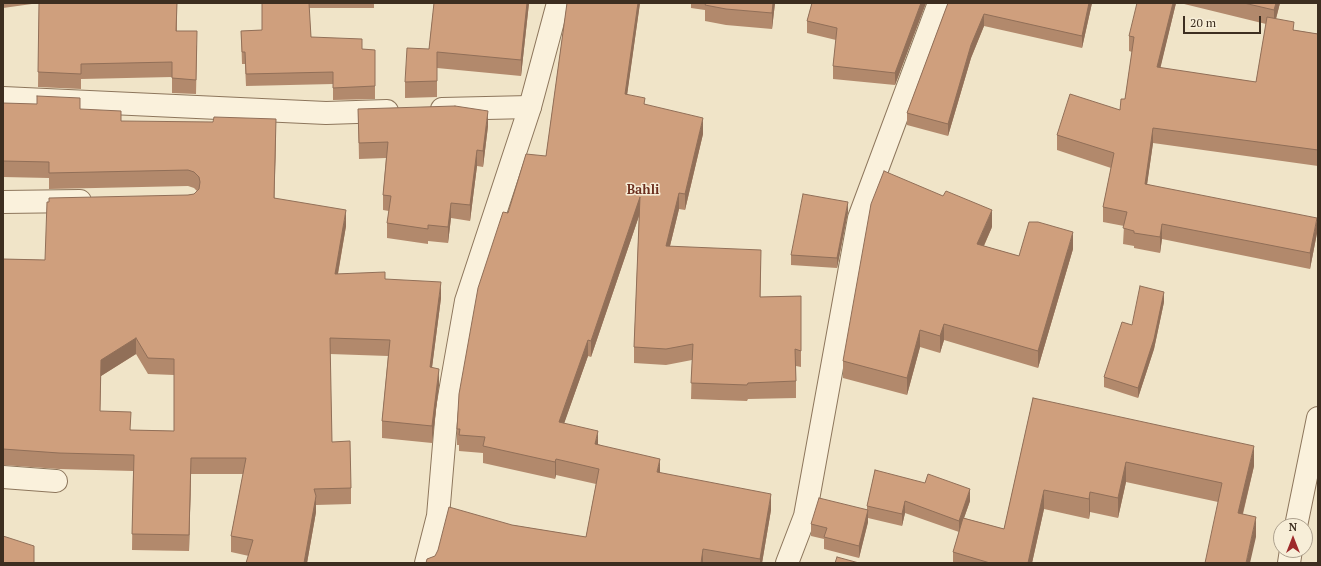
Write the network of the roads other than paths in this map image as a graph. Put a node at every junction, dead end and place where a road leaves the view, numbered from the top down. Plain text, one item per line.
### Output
1 (558, 3) edge
2 (939, 3) edge
3 (3, 98) edge
4 (530, 107) junction
5 (103, 200) edge
6 (3, 202) edge
7 (1318, 418) edge
8 (3, 477) edge
9 (56, 481) dead end
10 (1298, 518) edge
11 (426, 563) edge
12 (787, 563) edge

1 - 4 street
2 - 12 street
3 - 4 street
4 - 11 street
5 - 6 street
7 - 10 street
8 - 9 street

